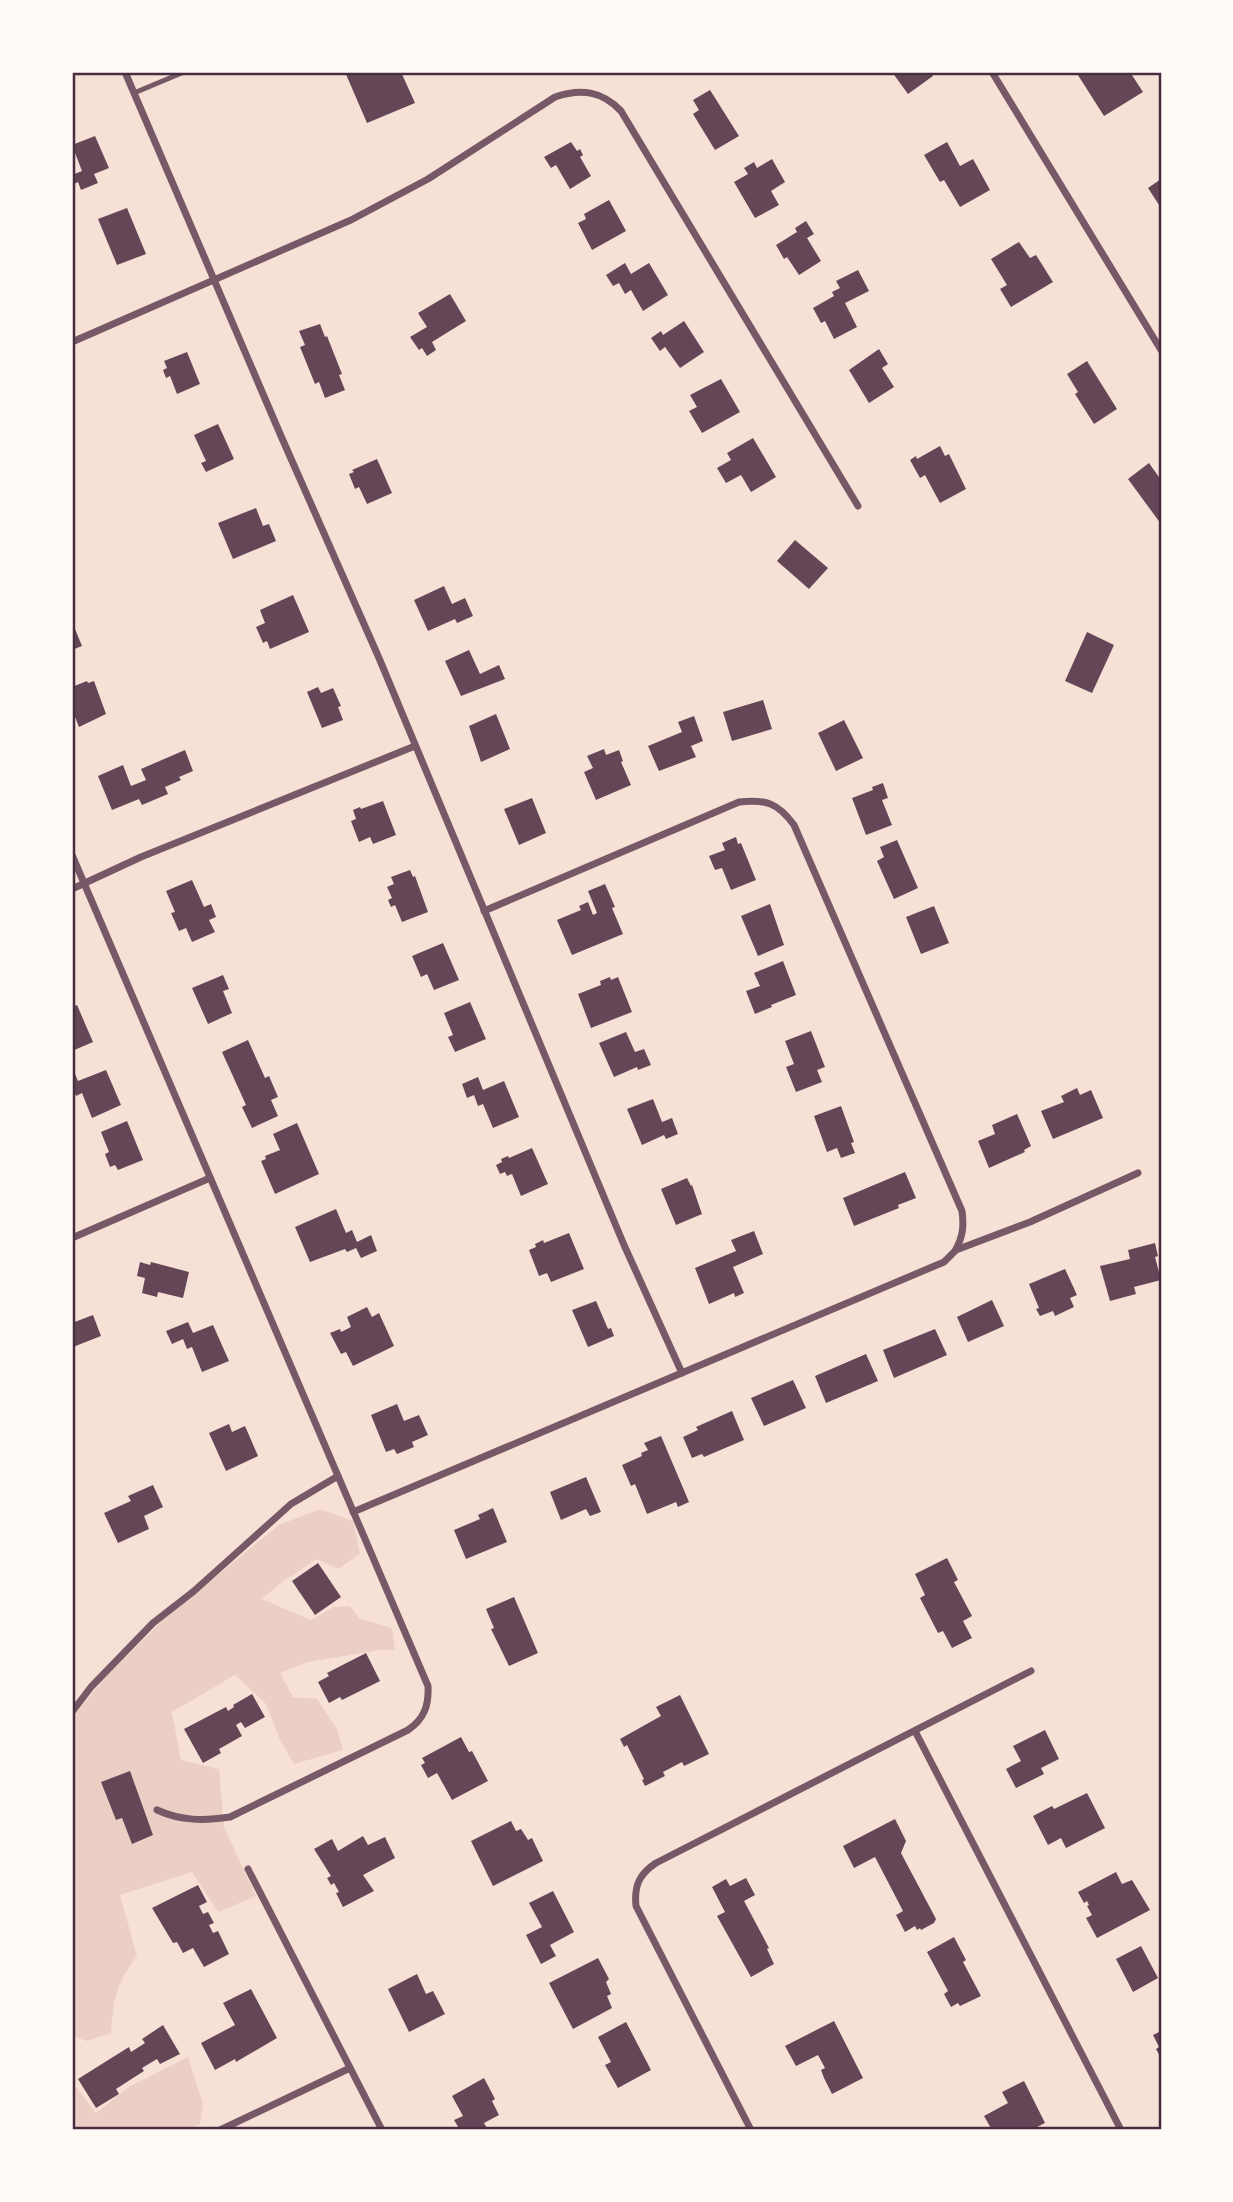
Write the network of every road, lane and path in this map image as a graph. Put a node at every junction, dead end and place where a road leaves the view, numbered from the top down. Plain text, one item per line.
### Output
1 (125, 72) edge
2 (184, 72) edge
3 (992, 72) edge
4 (134, 93) junction
5 (215, 280) junction
6 (72, 342) edge
7 (1161, 351) edge
8 (858, 506) dead end
9 (415, 746) junction
10 (72, 855) edge
11 (84, 883) junction
12 (72, 889) edge
13 (484, 911) junction
14 (1138, 1173) dead end
15 (210, 1178) junction
16 (72, 1238) edge
17 (956, 1250) junction
18 (682, 1373) junction
19 (338, 1476) junction
20 (354, 1512) junction
21 (1031, 1671) dead end
22 (72, 1712) edge
23 (915, 1731) junction
24 (157, 1810) dead end
25 (248, 1869) dead end
26 (350, 2068) junction
27 (220, 2130) edge
28 (382, 2130) edge
29 (751, 2130) edge
30 (1121, 2130) edge

1 - 4 street
2 - 4 lane
3 - 7 street
4 - 5 street
5 - 6 street
5 - 8 street
5 - 9 street
9 - 11 street
9 - 13 street
10 - 11 street
11 - 12 street
11 - 15 street
13 - 17 street
13 - 18 street
14 - 17 street
15 - 16 street
15 - 19 street
17 - 18 street
18 - 20 street
19 - 20 street
19 - 22 street
20 - 24 street
21 - 23 street
23 - 29 street
23 - 30 street
25 - 26 street
26 - 27 street
26 - 28 street

